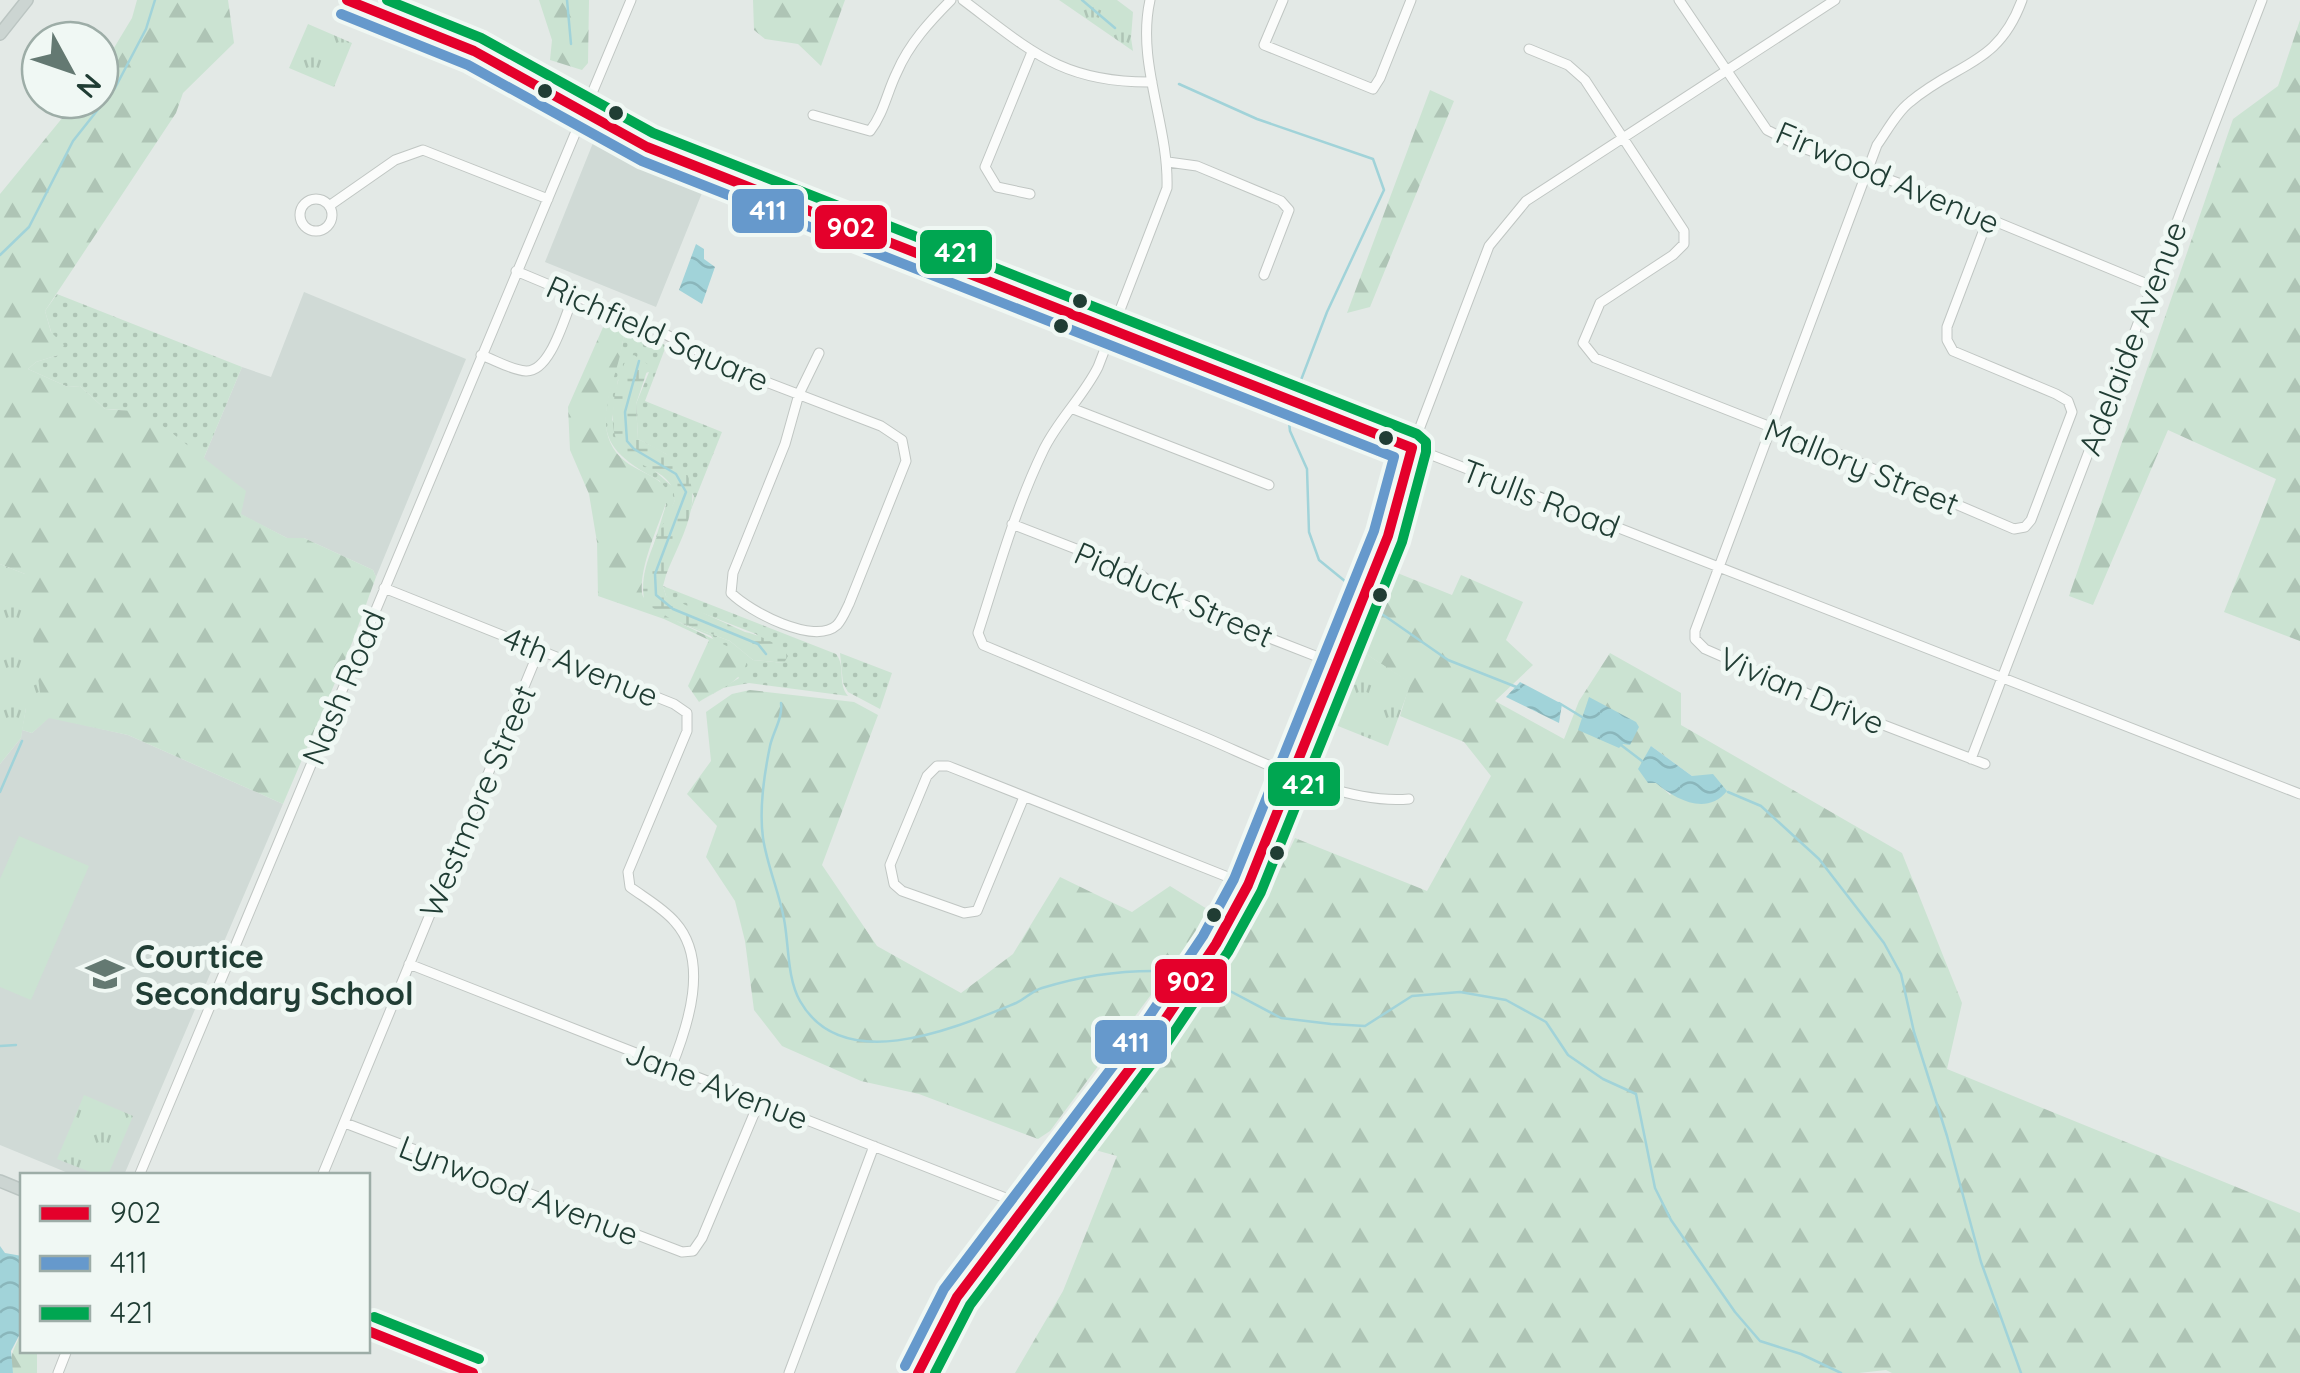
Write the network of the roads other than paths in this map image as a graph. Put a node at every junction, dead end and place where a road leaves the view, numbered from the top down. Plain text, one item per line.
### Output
1 (27, 0) edge
2 (347, 0) edge
3 (630, 0) edge
4 (951, 0) edge
5 (963, 0) edge
6 (1150, 0) edge
7 (1283, 0) edge
8 (1411, 0) edge
9 (1679, 0) edge
10 (1835, 0) edge
11 (2022, 0) edge
12 (2262, 0) edge
13 (0, 34) edge
14 (1529, 49) dead end
15 (1032, 52) junction
16 (1727, 71) junction
17 (1152, 82) junction
18 (583, 112) junction
19 (813, 115) dead end
20 (1620, 138) junction
21 (1168, 162) junction
22 (1868, 172) junction
23 (1030, 194) dead end
24 (548, 198) junction
25 (330, 206) dead end
26 (1988, 219) junction
27 (516, 271) junction
28 (1264, 275) dead end
29 (2152, 286) junction
30 (574, 295) junction
31 (1112, 330) junction
32 (819, 353) dead end
33 (481, 355) junction
34 (800, 394) junction
35 (1071, 408) junction
36 (1772, 430) junction
37 (1412, 448) junction
38 (1269, 485) dead end
39 (1012, 524) junction
40 (1720, 567) junction
41 (384, 588) junction
42 (540, 648) junction
43 (1336, 664) junction
44 (2003, 676) junction
45 (1971, 758) junction
46 (1984, 764) dead end
47 (1293, 774) junction
48 (2300, 794) edge
49 (1024, 797) junction
50 (1410, 798) dead end
51 (1248, 886) junction
52 (409, 964) junction
53 (672, 1068) junction
54 (759, 1102) junction
55 (345, 1123) junction
56 (874, 1146) junction
57 (140, 1173) edge
58 (323, 1173) edge
59 (1026, 1206) junction
60 (370, 1332) edge
61 (473, 1373) edge
62 (789, 1373) edge
63 (918, 1373) edge

1 - 13 main road
2 - 18 street, Trulls Road
3 - 18 street, Nash Road
4 - 19 street
5 - 15 street
6 - 17 street
7 - 8 street
9 - 16 street, Firwood Avenue
10 - 16 street
11 - 22 street, Vivian Drive
12 - 29 street, Adelaide Avenue
14 - 20 street
15 - 17 street
15 - 23 street
16 - 20 street
16 - 22 street, Firwood Avenue
17 - 21 street
18 - 24 street, Nash Road
18 - 31 street, Trulls Road
20 - 36 street, Mallory Street
20 - 37 street
21 - 28 street
21 - 31 street
22 - 26 street, Firwood Avenue
22 - 36 street, Vivian Drive
24 - 25 street
24 - 27 street, Nash Road
26 - 29 street, Firwood Avenue
26 - 36 street, Mallory Street
27 - 30 street, Richfield Square
27 - 33 street, Nash Road
29 - 44 street, Adelaide Avenue
30 - 33 street
30 - 34 street, Richfield Square
31 - 35 street
31 - 37 street, Trulls Road
32 - 34 street
33 - 41 street, Nash Road
34 - 34 street, Richfield Square
35 - 38 street
35 - 39 street
36 - 40 street, Vivian Drive
37 - 40 street, Trulls Road
37 - 43 street
39 - 43 street, Pidduck Street
39 - 47 street
40 - 44 street, Trulls Road
40 - 45 street, Vivian Drive
41 - 42 street, 4th Avenue
41 - 57 street, Nash Road
42 - 52 street, Westmore Street
42 - 53 street, 4th Avenue
43 - 47 street
44 - 45 street, Adelaide Avenue
44 - 48 street, Trulls Road
45 - 46 street, Vivian Drive
47 - 50 street
47 - 51 street
49 - 49 street
49 - 51 street
51 - 59 street
52 - 53 street, Jane Avenue
52 - 55 street, Westmore Street
53 - 54 street, Jane Avenue
54 - 55 street, Lynwood Avenue
54 - 56 street, Jane Avenue
55 - 58 street, Westmore Street
56 - 59 street, Jane Avenue
56 - 62 street
59 - 63 street
60 - 61 main road

